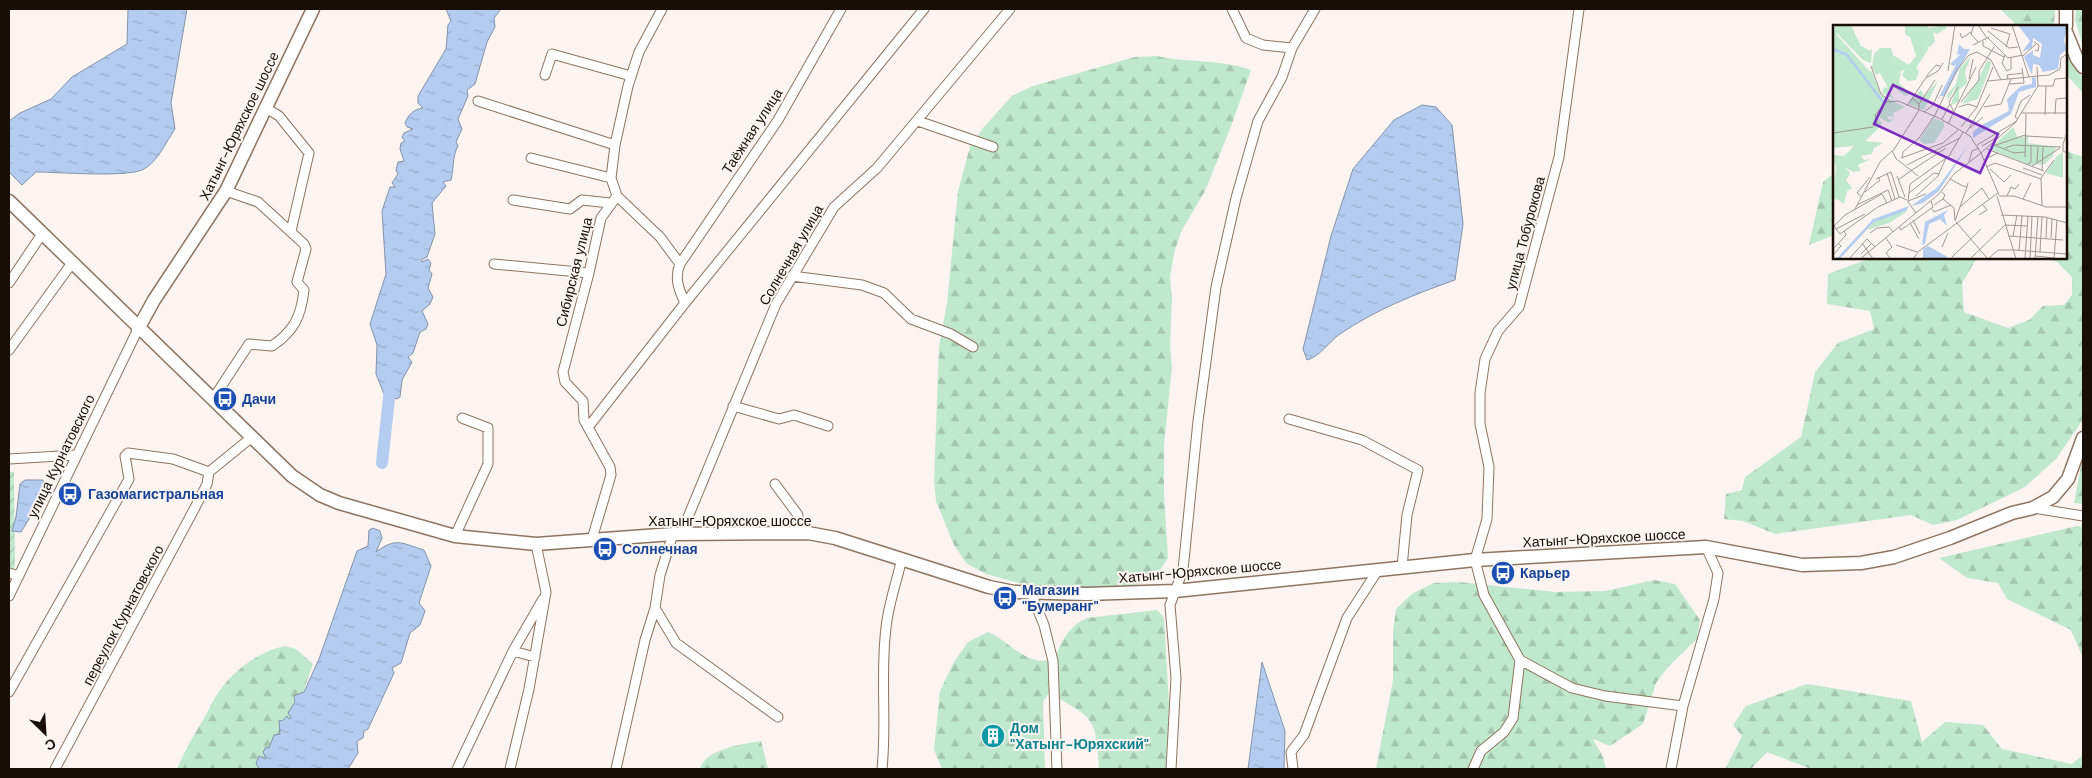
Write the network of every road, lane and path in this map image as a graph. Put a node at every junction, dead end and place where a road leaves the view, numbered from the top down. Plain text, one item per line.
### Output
1 (313, 9) edge
2 (662, 9) edge
3 (842, 9) edge
4 (924, 9) edge
5 (1010, 9) edge
6 (1232, 9) edge
7 (1315, 9) edge
8 (1579, 9) edge
9 (2066, 9) edge
10 (2066, 25) edge
11 (2067, 34) edge
12 (1292, 48) junction
13 (2083, 68) edge
14 (545, 75) dead end
15 (631, 76) junction
16 (478, 102) dead end
17 (266, 108) junction
18 (918, 121) junction
19 (615, 145) junction
20 (993, 147) dead end
21 (531, 158) dead end
22 (611, 178) junction
23 (226, 191) junction
24 (617, 196) junction
25 (513, 200) dead end
26 (9, 201) edge
27 (610, 203) junction
28 (292, 231) junction
29 (42, 234) junction
30 (72, 263) junction
31 (494, 264) dead end
32 (680, 264) junction
33 (589, 273) junction
34 (792, 276) junction
35 (9, 283) edge
36 (685, 303) junction
37 (138, 329) junction
38 (973, 347) dead end
39 (9, 350) edge
40 (213, 399) junction
41 (733, 406) junction
42 (462, 418) dead end
43 (1289, 419) dead end
44 (588, 426) junction
45 (828, 426) dead end
46 (252, 436) junction
47 (2083, 438) edge
48 (76, 455) junction
49 (9, 459) edge
50 (209, 472) junction
51 (775, 484) dead end
52 (2033, 508) junction
53 (2083, 516) edge
54 (798, 533) junction
55 (677, 534) junction
56 (454, 536) junction
57 (592, 539) junction
58 (536, 544) junction
59 (1706, 547) junction
60 (902, 558) junction
61 (1475, 560) junction
62 (1402, 567) junction
63 (1378, 570) junction
64 (9, 572) edge
65 (19, 576) junction
66 (1175, 591) junction
67 (546, 592) junction
68 (1031, 593) junction
69 (9, 596) edge
70 (655, 608) junction
71 (514, 651) junction
72 (535, 657) junction
73 (1520, 660) junction
74 (9, 692) edge
75 (1683, 706) junction
76 (778, 717) dead end
77 (55, 769) edge
78 (456, 769) edge
79 (510, 769) edge
80 (616, 769) edge
81 (882, 769) edge
82 (1057, 769) edge
83 (1170, 769) edge
84 (1292, 769) edge
85 (1472, 769) edge
86 (1671, 769) edge

1 - 17 street, Хатынг-Юряхское шоссе
2 - 15 street
3 - 32 street, Таёжная улица
4 - 36 street
5 - 18 street, Солнечная улица
6 - 12 street
7 - 12 street
8 - 61 street, улица Тобурокова
9 - 10 street
11 - 13 street
12 - 66 street
14 - 15 street
15 - 19 street
16 - 19 street
17 - 23 street, Хатынг-Юряхское шоссе
17 - 28 street
18 - 20 street
18 - 34 street, Солнечная улица
19 - 22 street
21 - 22 street
22 - 24 street
23 - 28 street
23 - 37 street, Хатынг-Юряхское шоссе
24 - 27 street, Сибирская улица
24 - 32 street
25 - 27 street
26 - 29 street, Хатынг-Юряхское шоссе
27 - 33 street, Сибирская улица
28 - 40 street
29 - 30 street, Хатынг-Юряхское шоссе
29 - 35 street
30 - 37 street, Хатынг-Юряхское шоссе
30 - 39 street
31 - 33 street
32 - 36 street
33 - 44 street, Сибирская улица
34 - 38 street
34 - 41 street, Солнечная улица
36 - 44 street
37 - 40 street, Хатынг-Юряхское шоссе
37 - 48 street, улица Курнатовского
40 - 46 street, Хатынг-Юряхское шоссе
41 - 45 street
41 - 55 street, Солнечная улица
42 - 56 street
43 - 62 street
44 - 57 street, Сибирская улица
46 - 50 street
46 - 56 street, Хатынг-Юряхское шоссе
47 - 52 street, Хатынг-Юряхское шоссе
48 - 49 street
48 - 65 street, улица Курнатовского
50 - 74 street
50 - 77 street, переулок Курнатовского
51 - 54 street
52 - 53 street
52 - 59 street, Хатынг-Юряхское шоссе
54 - 55 street, Хатынг-Юряхское шоссе
54 - 60 street, Хатынг-Юряхское шоссе
55 - 57 street, Хатынг-Юряхское шоссе
55 - 70 street, Солнечная улица
56 - 58 street, Хатынг-Юряхское шоссе
57 - 58 street, Хатынг-Юряхское шоссе
58 - 67 street
59 - 61 street, Хатынг-Юряхское шоссе
59 - 75 street
60 - 68 street, Хатынг-Юряхское шоссе
60 - 81 street
61 - 62 street, Хатынг-Юряхское шоссе
61 - 73 street
62 - 63 street, Хатынг-Юряхское шоссе
63 - 66 street, Хатынг-Юряхское шоссе
63 - 84 street
64 - 65 street
65 - 69 street, улица Курнатовского
66 - 68 street, Хатынг-Юряхское шоссе
66 - 83 street
67 - 71 street
67 - 72 street
68 - 82 street
70 - 76 street
70 - 80 street, Солнечная улица
71 - 72 street
71 - 78 street
72 - 79 street
73 - 75 street
73 - 85 street
75 - 86 street

